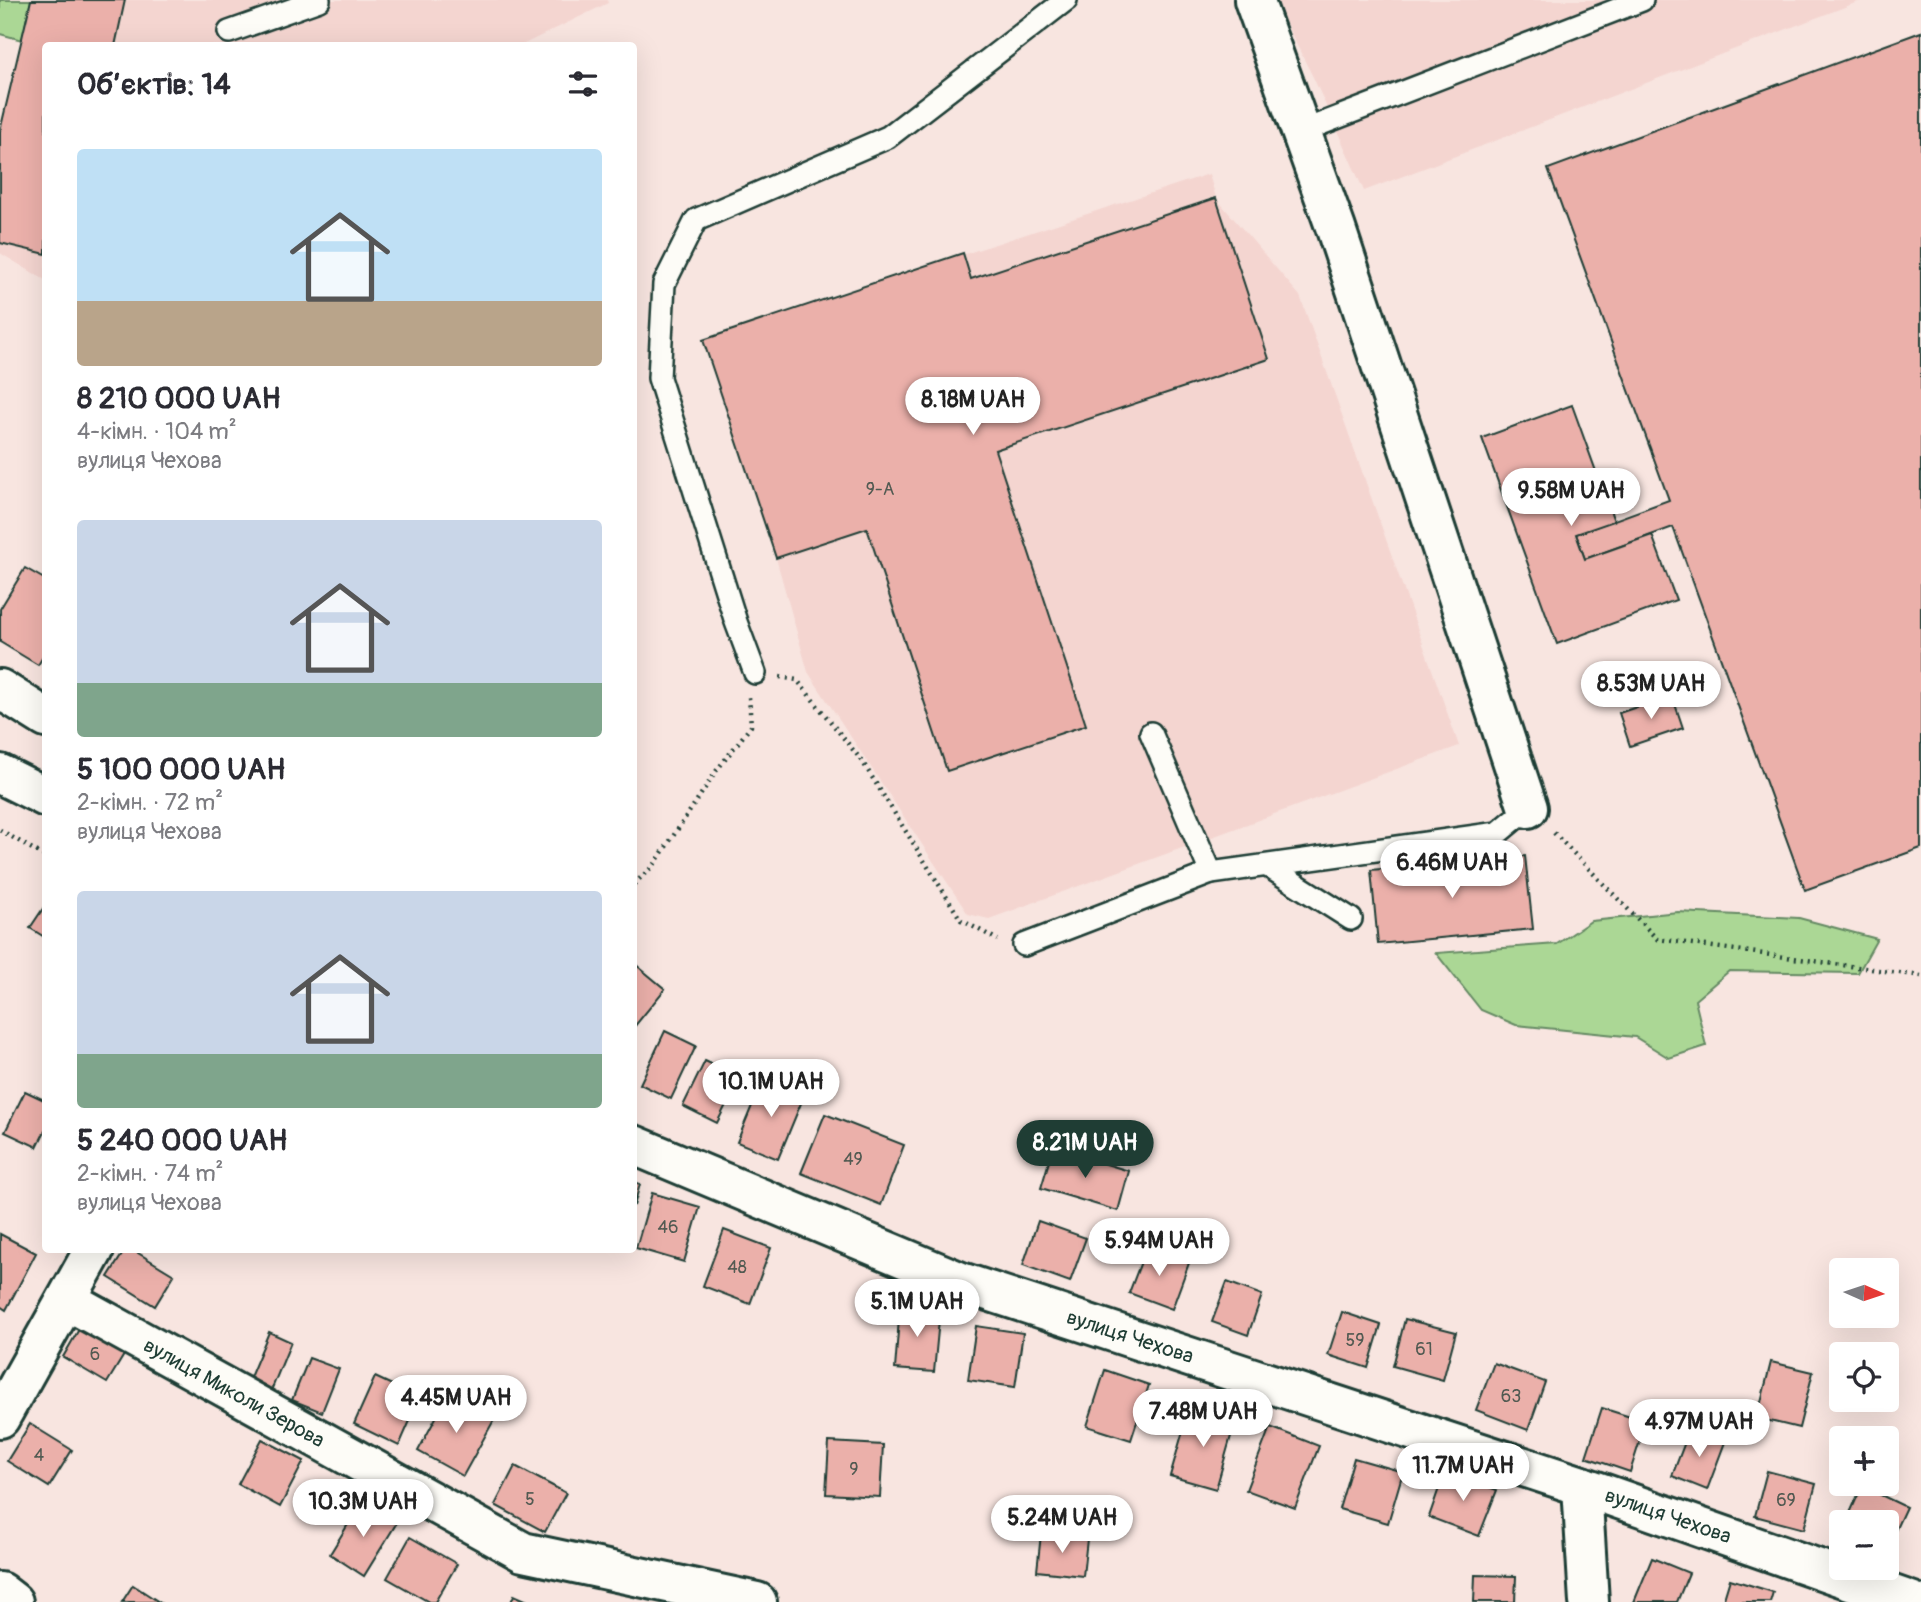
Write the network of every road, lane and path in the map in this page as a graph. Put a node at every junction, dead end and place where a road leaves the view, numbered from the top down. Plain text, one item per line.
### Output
1 (319, 0) edge
2 (1066, 0) edge
3 (1254, 0) edge
4 (1642, 0) edge
5 (229, 32) dead end
6 (1300, 132) junction
7 (755, 673) joint
8 (0, 689) edge
9 (42, 715) edge
10 (751, 726) dead end
11 (1151, 733) dead end
12 (0, 774) edge
13 (42, 795) edge
14 (1528, 808) junction
15 (0, 830) edge
16 (42, 855) edge
17 (1269, 867) junction
18 (1211, 873) junction
19 (637, 881) edge
20 (1351, 919) dead end
21 (1024, 945) joint
22 (1921, 976) edge
23 (637, 1146) edge
24 (92, 1253) edge
25 (67, 1300) junction
26 (0, 1418) edge
27 (1582, 1486) junction
28 (0, 1592) edge
29 (13, 1602) edge
30 (757, 1602) edge
31 (1589, 1602) edge
32 (1913, 1602) edge

1 - 5 lane
2 - 7 lane
3 - 6 street
4 - 6 lane
6 - 14 street
7 - 21 path
8 - 9 street
10 - 19 path
11 - 18 lane
12 - 13 street
14 - 17 lane
14 - 22 path
15 - 16 path
17 - 18 lane
17 - 20 lane
18 - 21 lane
23 - 27 street, вулиця Чехова
24 - 25 street
25 - 26 street
25 - 30 street, вулиця Миколи Зерова
27 - 31 street
27 - 32 street, вулиця Чехова
28 - 29 street

